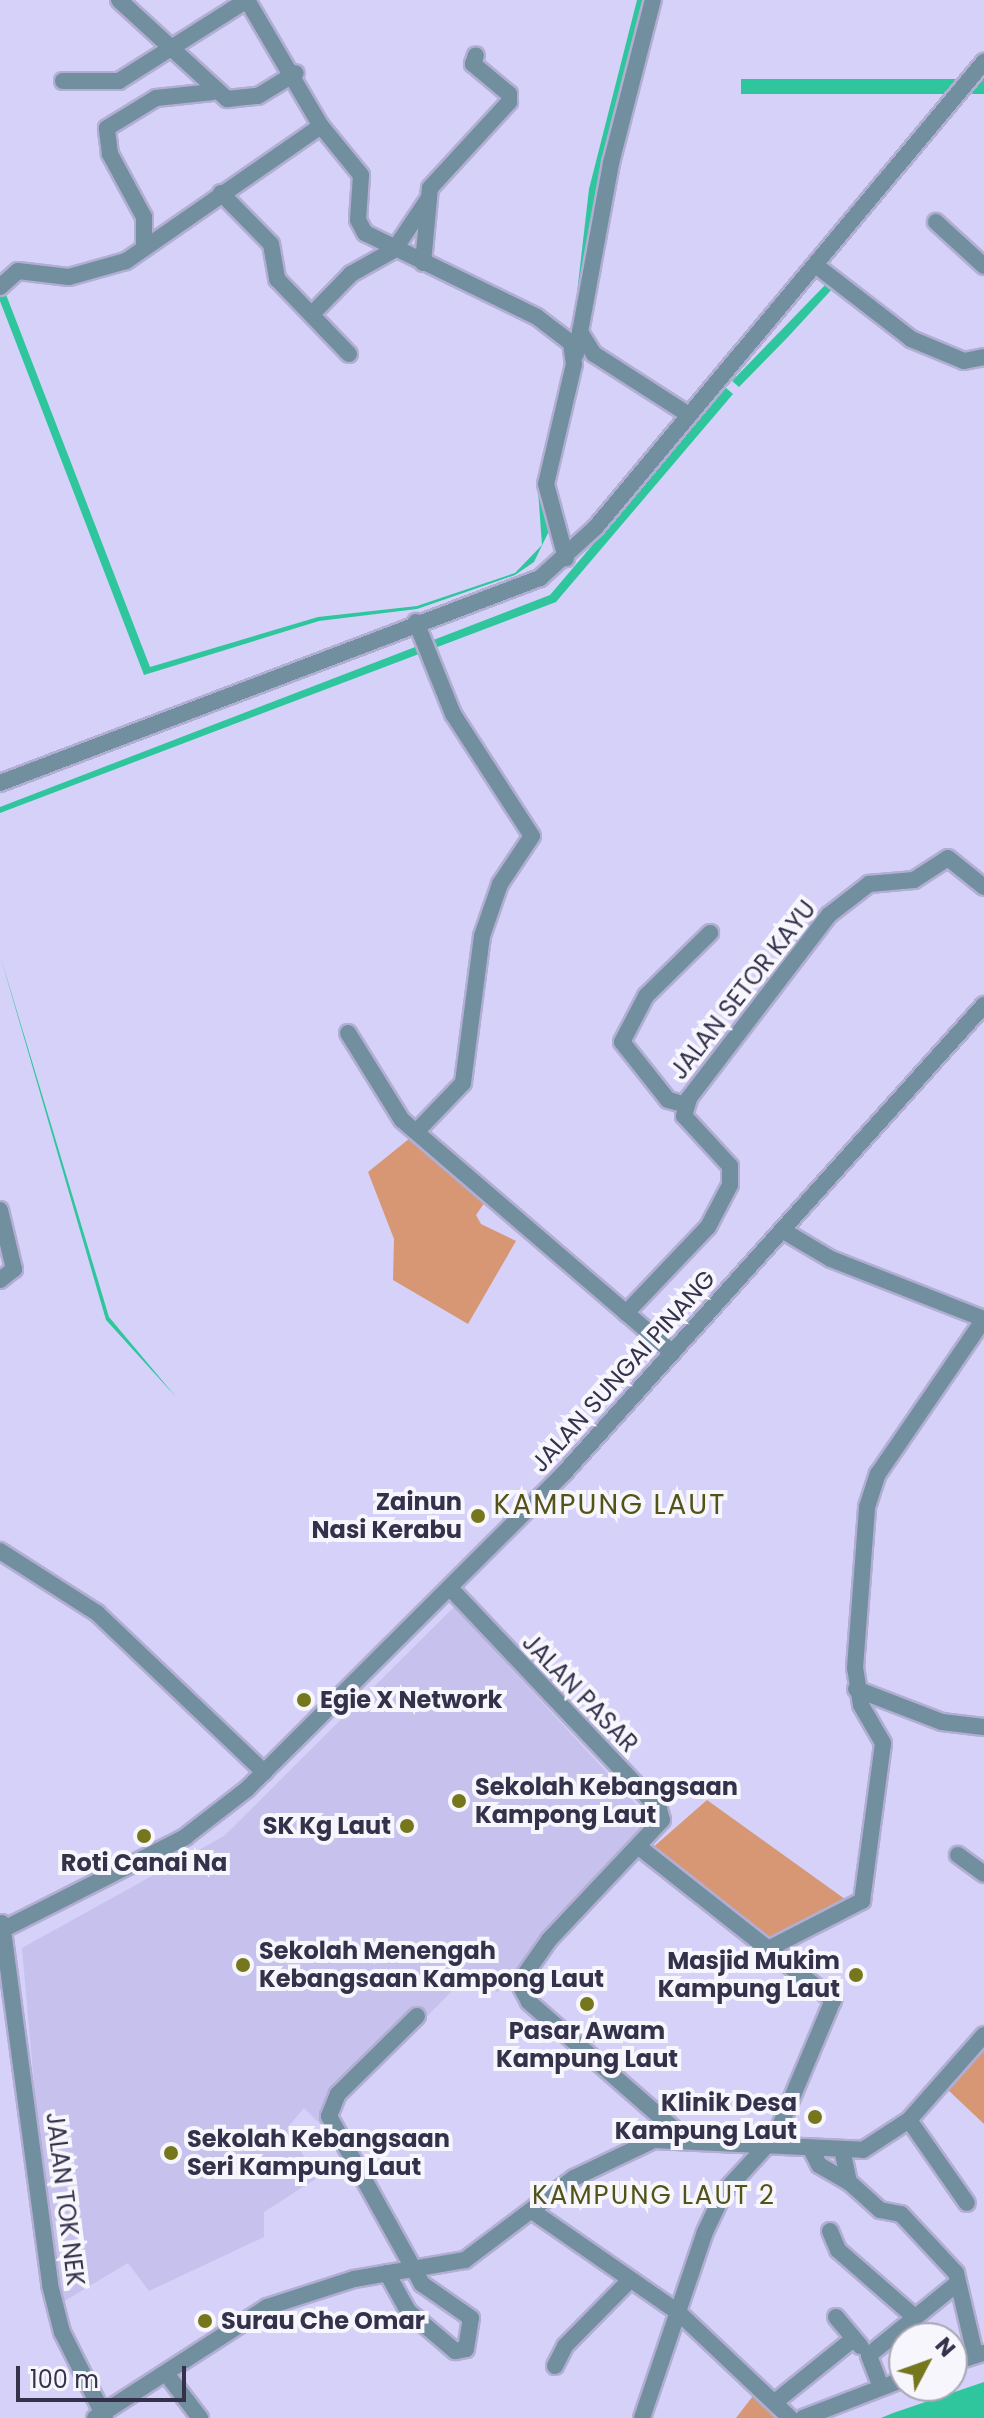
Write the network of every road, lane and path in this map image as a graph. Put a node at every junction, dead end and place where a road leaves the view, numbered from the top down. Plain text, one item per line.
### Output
1 (119, 0) edge
2 (247, 0) edge
3 (653, 0) edge
4 (172, 51) junction
5 (476, 55) dead end
6 (984, 62) edge
7 (296, 73) junction
8 (63, 81) dead end
9 (213, 92) junction
10 (321, 126) junction
11 (221, 193) junction
12 (429, 198) junction
13 (936, 222) dead end
14 (144, 248) junction
15 (394, 250) junction
16 (423, 263) junction
17 (984, 266) edge
18 (818, 267) junction
19 (2, 284) edge
20 (313, 313) junction
21 (574, 344) junction
22 (349, 354) dead end
23 (984, 357) edge
24 (689, 415) junction
25 (566, 558) junction
26 (416, 622) junction
27 (0, 783) edge
28 (984, 887) edge
29 (710, 933) dead end
30 (984, 1005) edge
31 (348, 1033) dead end
32 (686, 1105) junction
33 (417, 1131) junction
34 (0, 1210) edge
35 (782, 1230) junction
36 (0, 1280) edge
37 (626, 1313) junction
38 (984, 1319) edge
39 (673, 1353) junction
40 (0, 1551) edge
41 (451, 1589) junction
42 (856, 1689) junction
43 (984, 1727) edge
44 (264, 1772) junction
45 (639, 1847) junction
46 (958, 1855) dead end
47 (984, 1874) edge
48 (2, 1927) edge
49 (768, 1949) junction
50 (417, 2016) dead end
51 (984, 2035) edge
52 (909, 2120) junction
53 (683, 2137) junction
54 (769, 2145) junction
55 (811, 2149) junction
56 (843, 2154) junction
57 (849, 2182) junction
58 (967, 2203) dead end
59 (532, 2211) junction
60 (830, 2231) dead end
61 (413, 2270) junction
62 (387, 2273) junction
63 (629, 2281) junction
64 (954, 2286) junction
65 (678, 2312) junction
66 (911, 2314) junction
67 (836, 2317) dead end
68 (853, 2339) junction
69 (979, 2353) edge
70 (869, 2355) junction
71 (555, 2366) dead end
72 (168, 2376) junction
73 (888, 2385) edge
74 (881, 2387) junction
75 (775, 2402) junction
76 (101, 2416) edge
77 (200, 2418) edge
78 (642, 2418) edge
79 (790, 2418) edge
80 (803, 2418) edge

1 - 4 street
2 - 4 street
2 - 7 street
3 - 21 street
4 - 8 street
4 - 9 street
5 - 12 street
6 - 18 street
7 - 9 street
7 - 10 street
9 - 14 street
10 - 11 street
10 - 15 street
11 - 14 street
11 - 20 street
12 - 15 street
12 - 16 street
13 - 17 street
14 - 19 street
15 - 16 street
15 - 20 street
16 - 21 street
18 - 23 street
18 - 24 street
20 - 22 street
21 - 24 street
21 - 25 street
24 - 25 street
25 - 26 street
26 - 27 street
26 - 33 street
28 - 32 street, JALAN SETOR KAYU
29 - 32 street
30 - 35 street, JALAN SUNGAI PINANG
31 - 33 street
32 - 37 street, JALAN SETOR KAYU
33 - 37 street
34 - 36 street
35 - 38 street
35 - 39 street, JALAN SUNGAI PINANG
37 - 39 street
38 - 42 street
39 - 41 street, JALAN SUNGAI PINANG
40 - 44 street
41 - 44 street, JALAN SUNGAI PINANG
41 - 45 street, JALAN PASAR
42 - 43 street
42 - 49 street
44 - 48 street, JALAN SUNGAI PINANG
45 - 49 street
45 - 53 street, JALAN PASAR
46 - 47 street
48 - 76 street, JALAN TOK NEK
49 - 54 street
50 - 61 street
51 - 52 street
52 - 56 street
52 - 58 street
53 - 54 street
53 - 59 street
54 - 55 street
54 - 65 street
55 - 56 street
55 - 57 street
56 - 57 street
57 - 64 street
59 - 61 street
59 - 63 street
60 - 66 street
61 - 62 street
61 - 62 street
62 - 72 street
63 - 65 street
63 - 71 street
64 - 66 street
64 - 69 street
65 - 75 street
65 - 78 street
66 - 70 street
67 - 68 street
68 - 70 street
68 - 75 street
70 - 74 street
72 - 76 street
72 - 77 street
73 - 74 street
74 - 80 street
75 - 79 street

